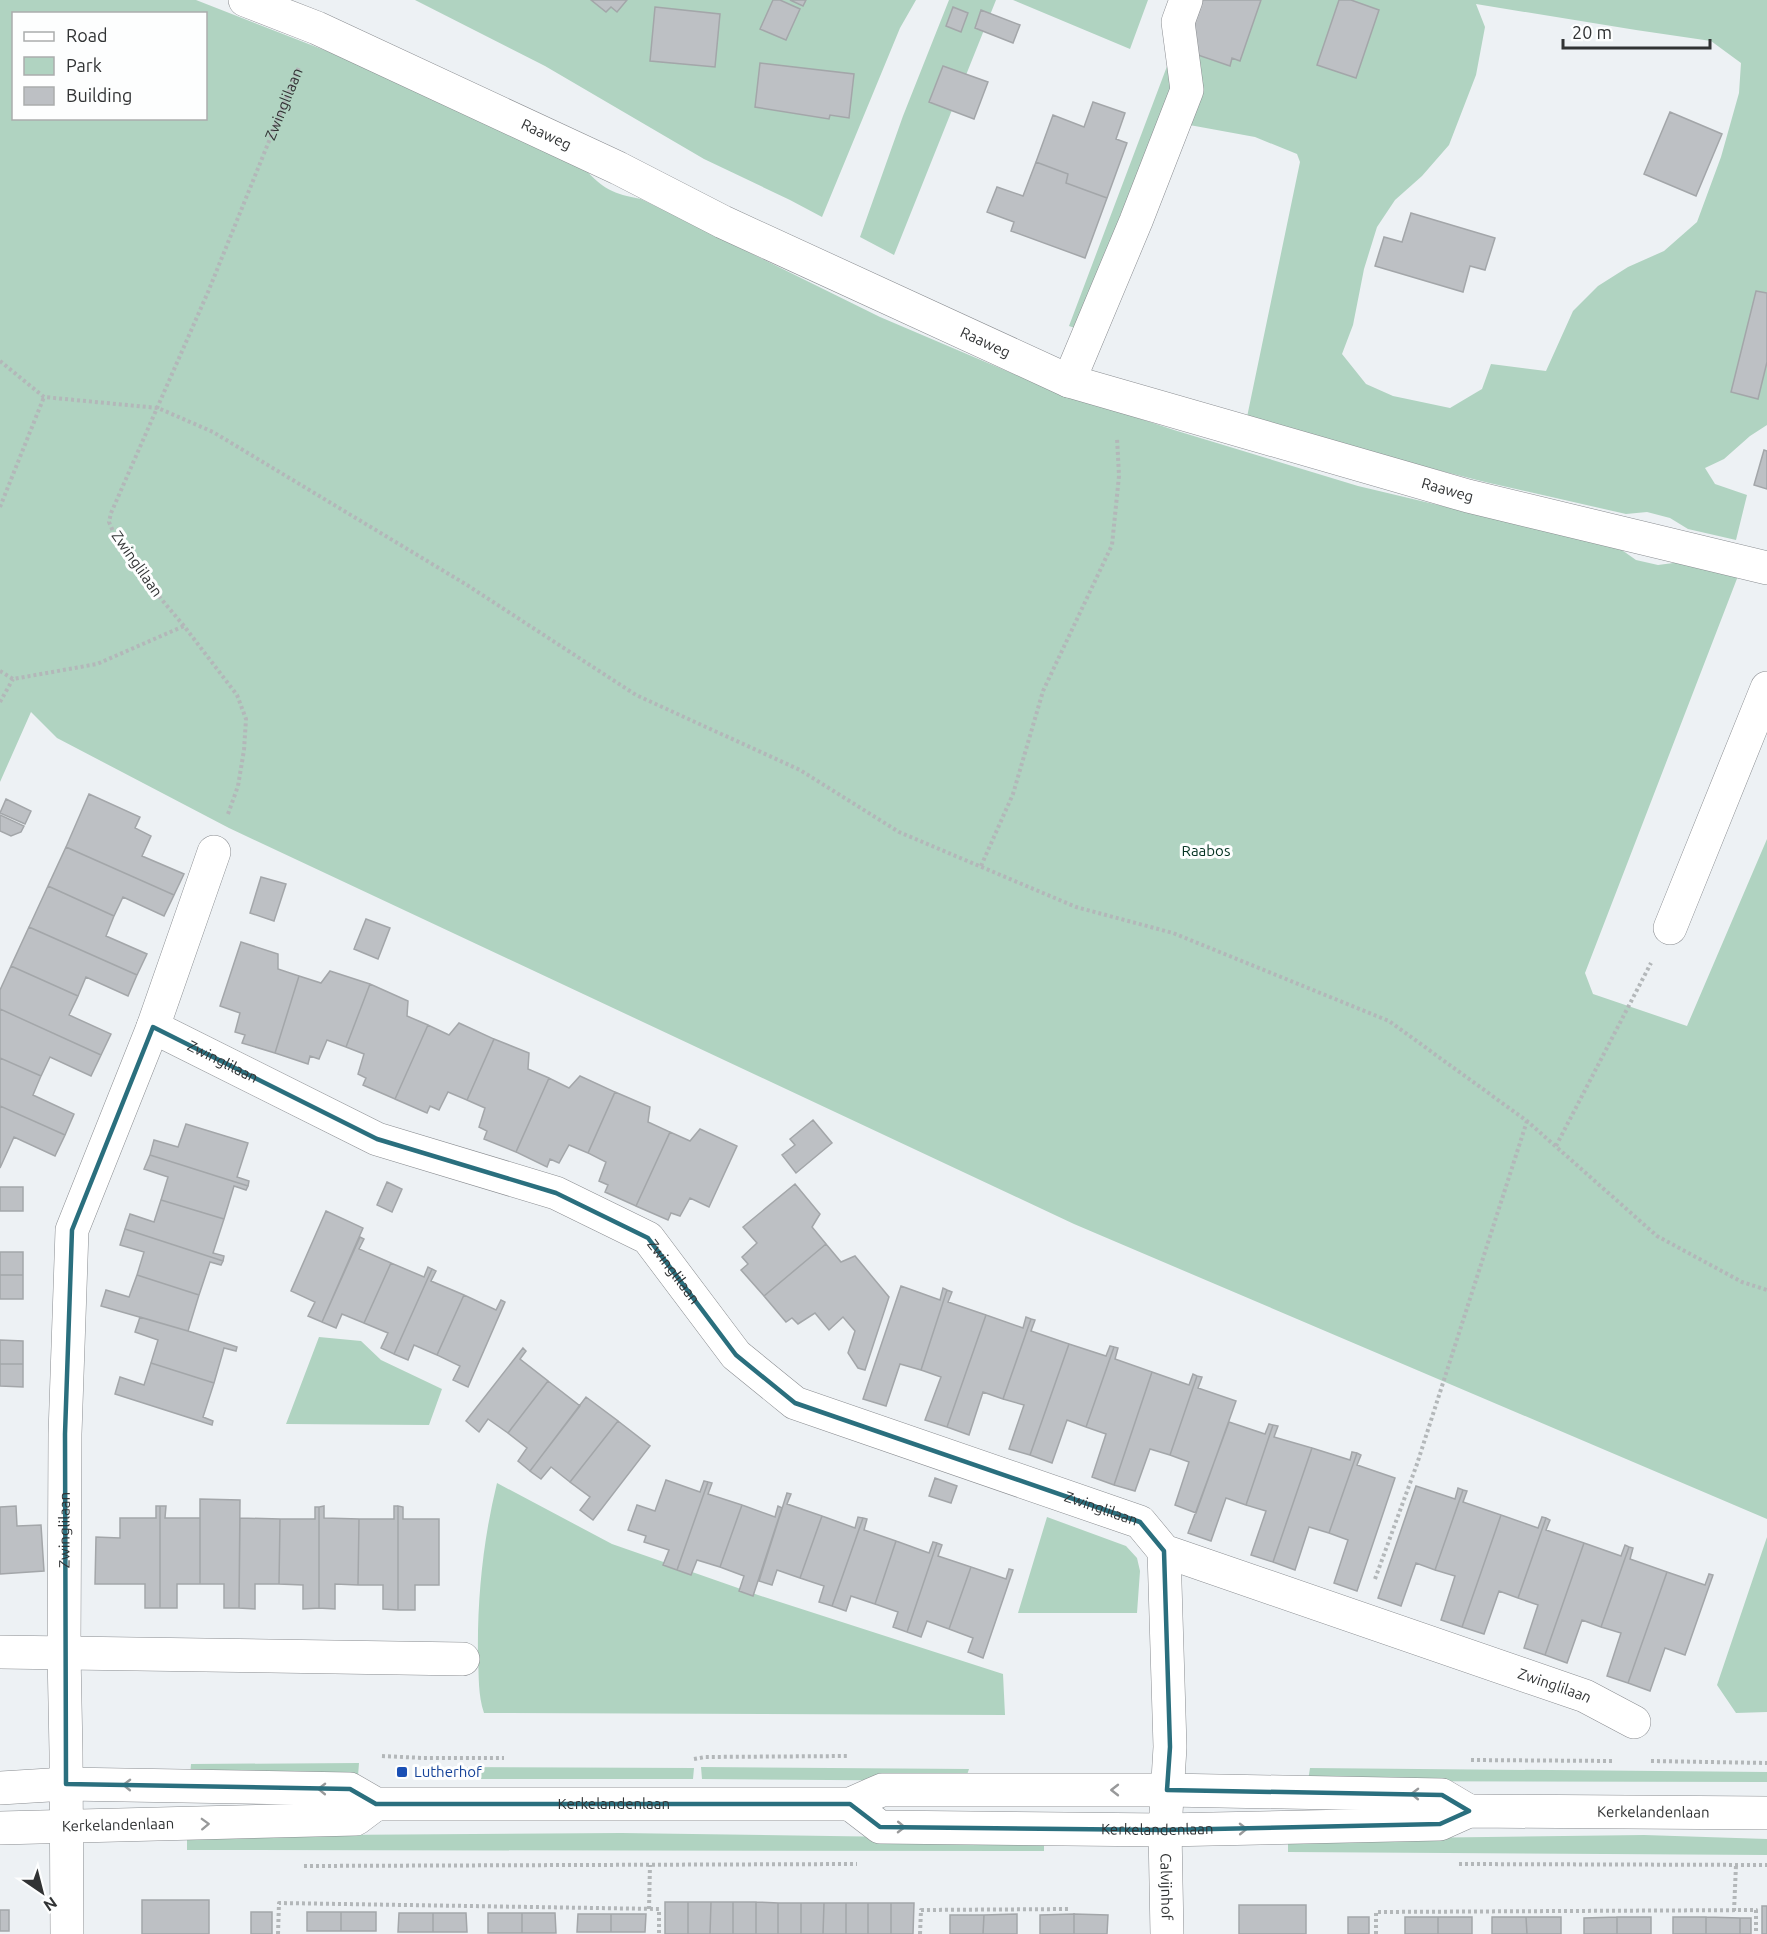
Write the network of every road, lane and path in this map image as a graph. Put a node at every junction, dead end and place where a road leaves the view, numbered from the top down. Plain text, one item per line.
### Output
1 (245, 0) edge
2 (1186, 0) edge
3 (317, 28) junction
4 (0, 361) edge
5 (1069, 381) junction
6 (1114, 395) junction
7 (44, 397) junction
8 (158, 408) junction
9 (0, 507) edge
10 (1767, 568) edge
11 (184, 626) junction
12 (0, 672) edge
13 (13, 679) junction
14 (1767, 687) edge
15 (0, 702) edge
16 (214, 852) joint
17 (981, 866) junction
18 (1670, 928) joint
19 (153, 1027) junction
20 (1527, 1121) junction
21 (1556, 1146) junction
22 (1767, 1290) edge
23 (1164, 1551) junction
24 (1360, 1619) junction
25 (0, 1652) edge
26 (64, 1653) junction
27 (463, 1659) dead end
28 (1634, 1722) dead end
29 (0, 1788) edge
30 (66, 1788) junction
31 (376, 1804) junction
32 (1166, 1808) junction
33 (1767, 1813) edge
34 (0, 1828) edge
35 (66, 1828) junction
36 (650, 1865) dead end
37 (1736, 1865) dead end
38 (649, 1909) junction
39 (1070, 1909) dead end
40 (1734, 1911) junction
41 (67, 1934) edge
42 (278, 1934) edge
43 (659, 1934) edge
44 (920, 1934) edge
45 (1167, 1934) edge
46 (1376, 1934) edge
47 (1756, 1934) edge

1 - 3 street, Raaweg
2 - 5 street
3 - 5 street, Raaweg
3 - 8 path, Zwinglilaan
4 - 7 path
5 - 6 street, Raaweg
6 - 10 street, Raaweg
6 - 17 path
7 - 8 path
7 - 9 path
8 - 11 path, Zwinglilaan
8 - 17 path
11 - 13 path
11 - 16 path, Zwinglilaan
12 - 13 path
13 - 15 path
14 - 18 street
16 - 19 street, Zwinglilaan
17 - 20 path
18 - 21 path
19 - 23 street, Zwinglilaan
19 - 26 street, Zwinglilaan
20 - 21 path
20 - 24 path
21 - 22 path
23 - 24 street, Zwinglilaan
23 - 32 street
24 - 28 street, Zwinglilaan
25 - 26 street
26 - 27 street
26 - 30 street, Zwinglilaan
29 - 30 street
31 -> 30 street
30 - 35 street
31 - 32 street, Kerkelandenlaan
35 -> 31 street, Kerkelandenlaan
32 - 33 street, Kerkelandenlaan
32 - 45 street, Calvijnhof
34 - 35 street, Kerkelandenlaan
35 - 41 street
36 - 38 path
37 - 40 path
38 - 42 path
38 - 43 path
39 - 44 path
40 - 46 path
40 - 47 path

